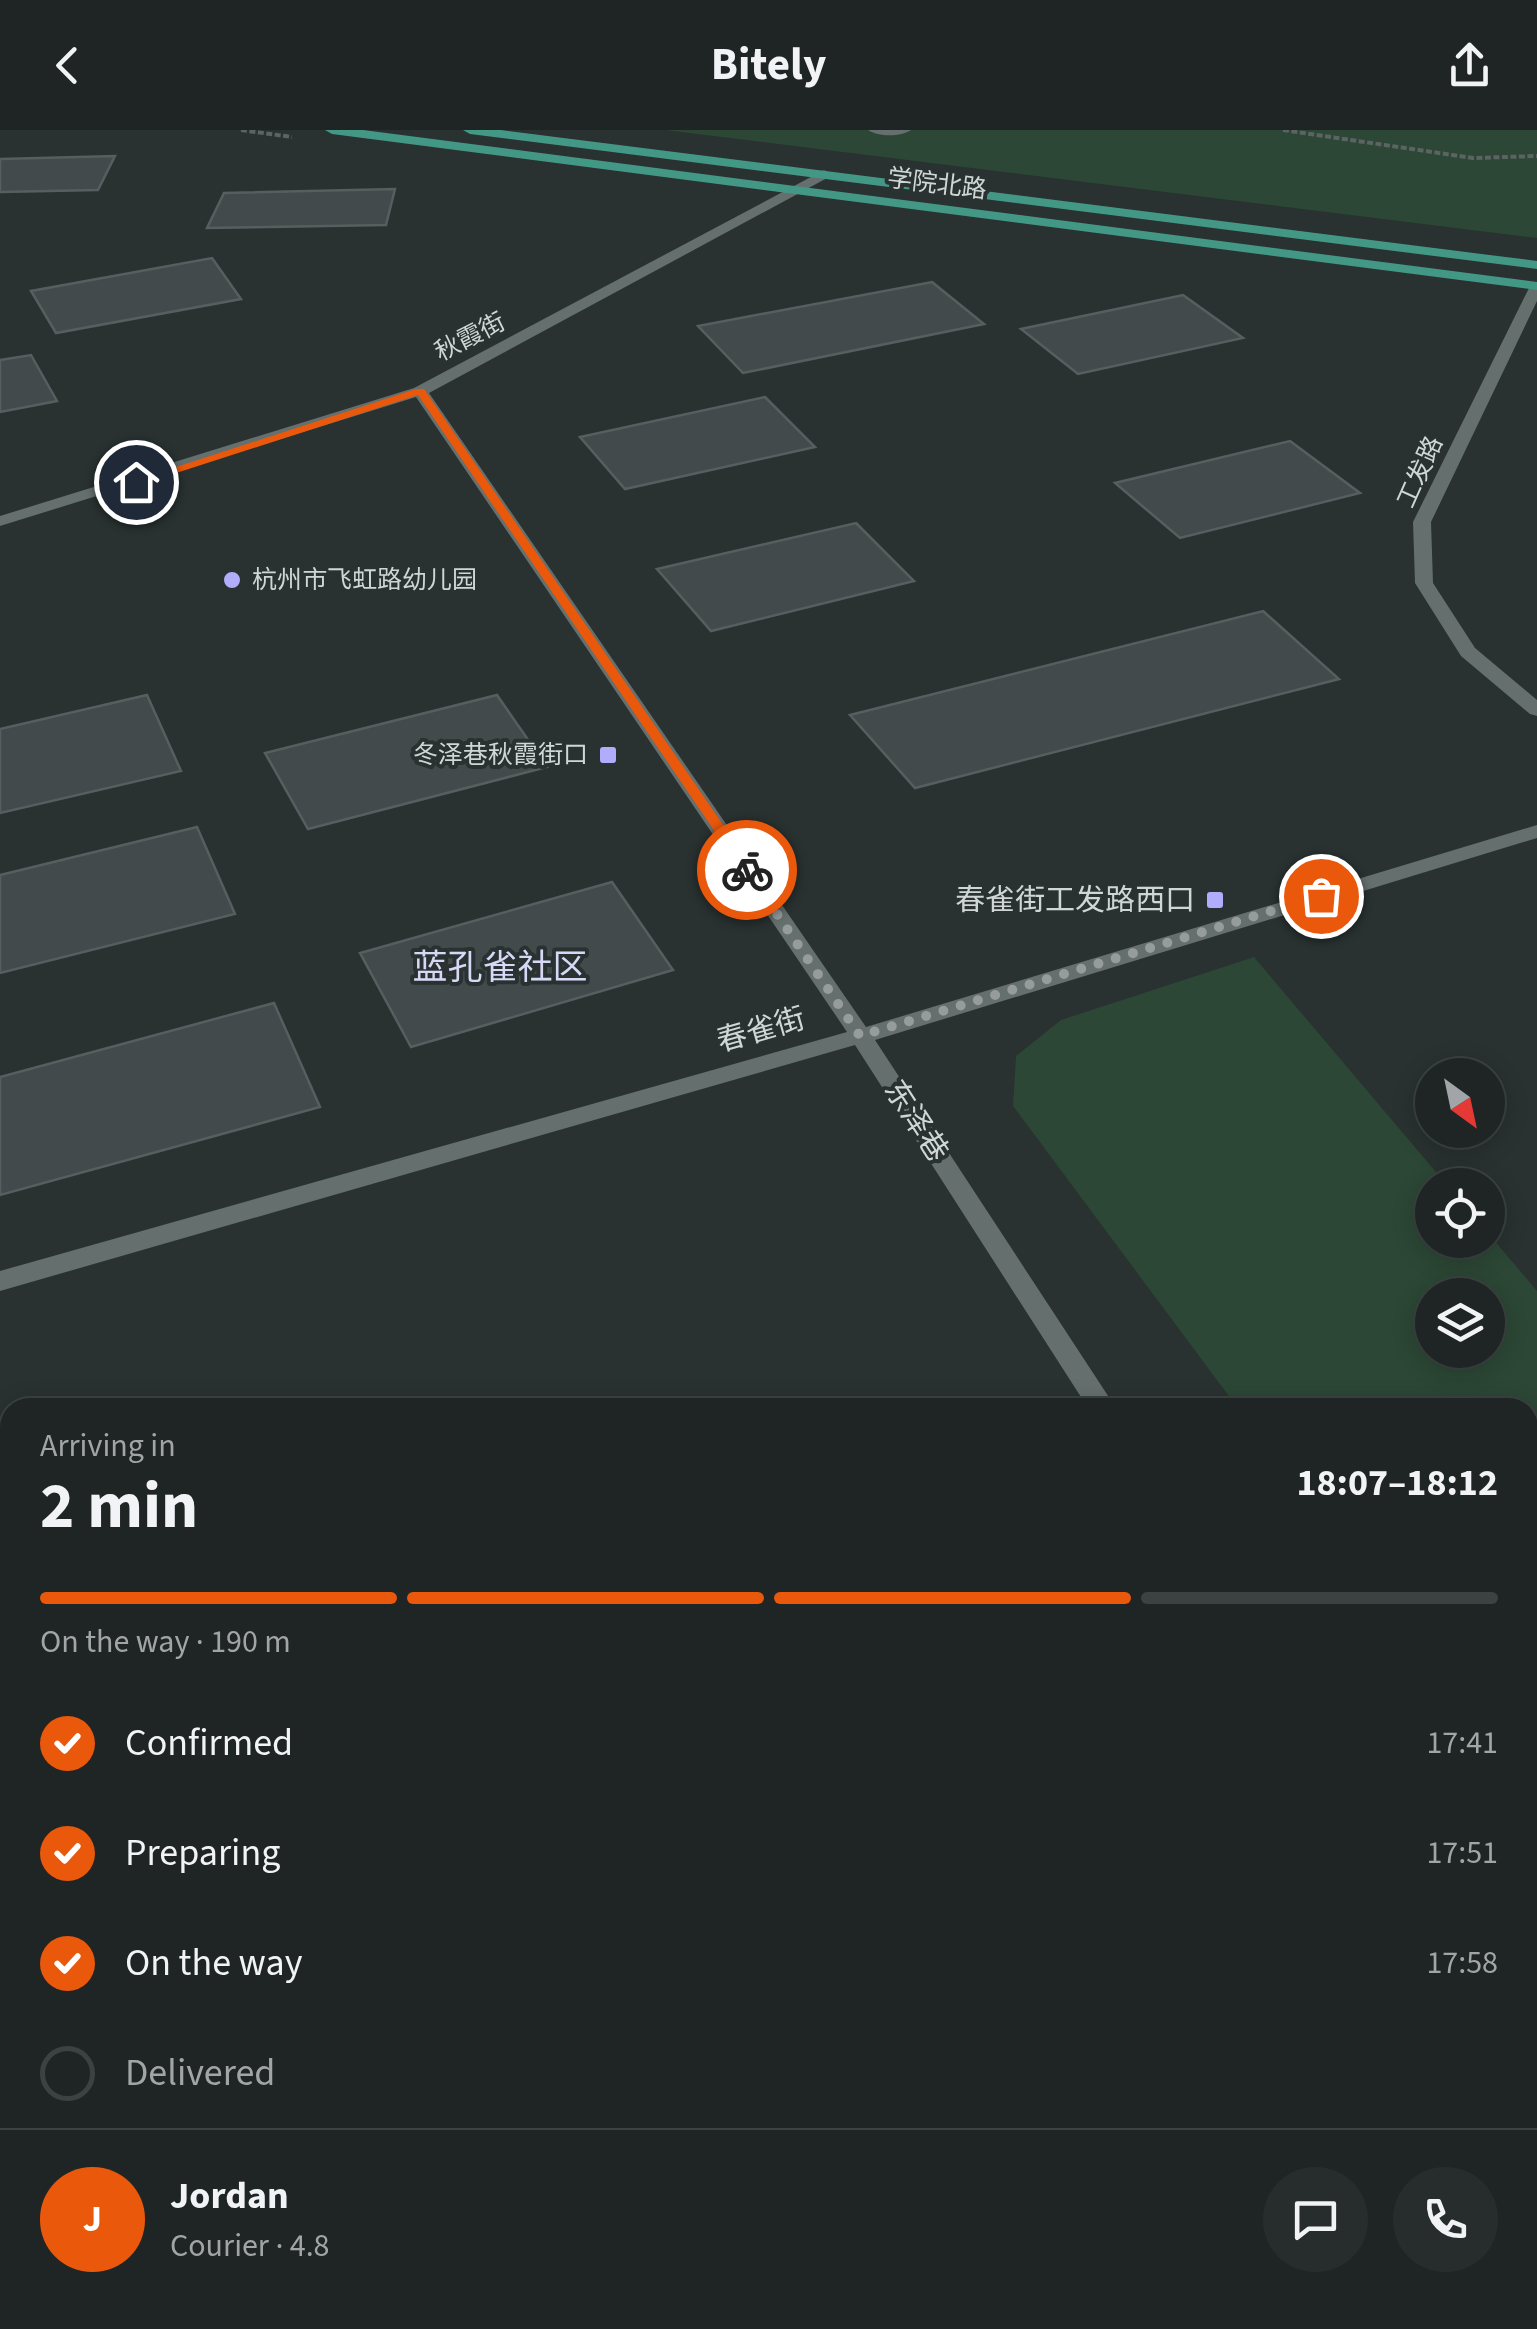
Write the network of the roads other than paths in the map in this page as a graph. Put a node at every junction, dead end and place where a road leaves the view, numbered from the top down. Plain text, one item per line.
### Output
1 (332, 130) edge
2 (470, 130) edge
3 (874, 130) edge
4 (904, 130) edge
5 (824, 174) junction
6 (794, 190) junction
7 (1537, 264) edge
8 (1537, 286) edge
9 (420, 391) junction
10 (0, 521) edge
11 (1537, 710) edge
12 (1537, 831) edge
13 (860, 1036) junction
14 (0, 1281) edge
15 (1096, 1398) edge

1 - 6 main road, 学院北路
2 - 5 main road, 学院北路
3 - 4 street
5 - 6 street, 秋霞街
5 - 7 main road, 学院北路
6 - 8 main road, 学院北路
6 - 9 street, 秋霞街
8 - 11 street, 工发路
9 - 10 street, 秋霞街
9 - 13 street, 东泽巷
12 - 13 street, 春雀街
13 - 14 street, 春雀街
13 - 15 street, 东泽巷

